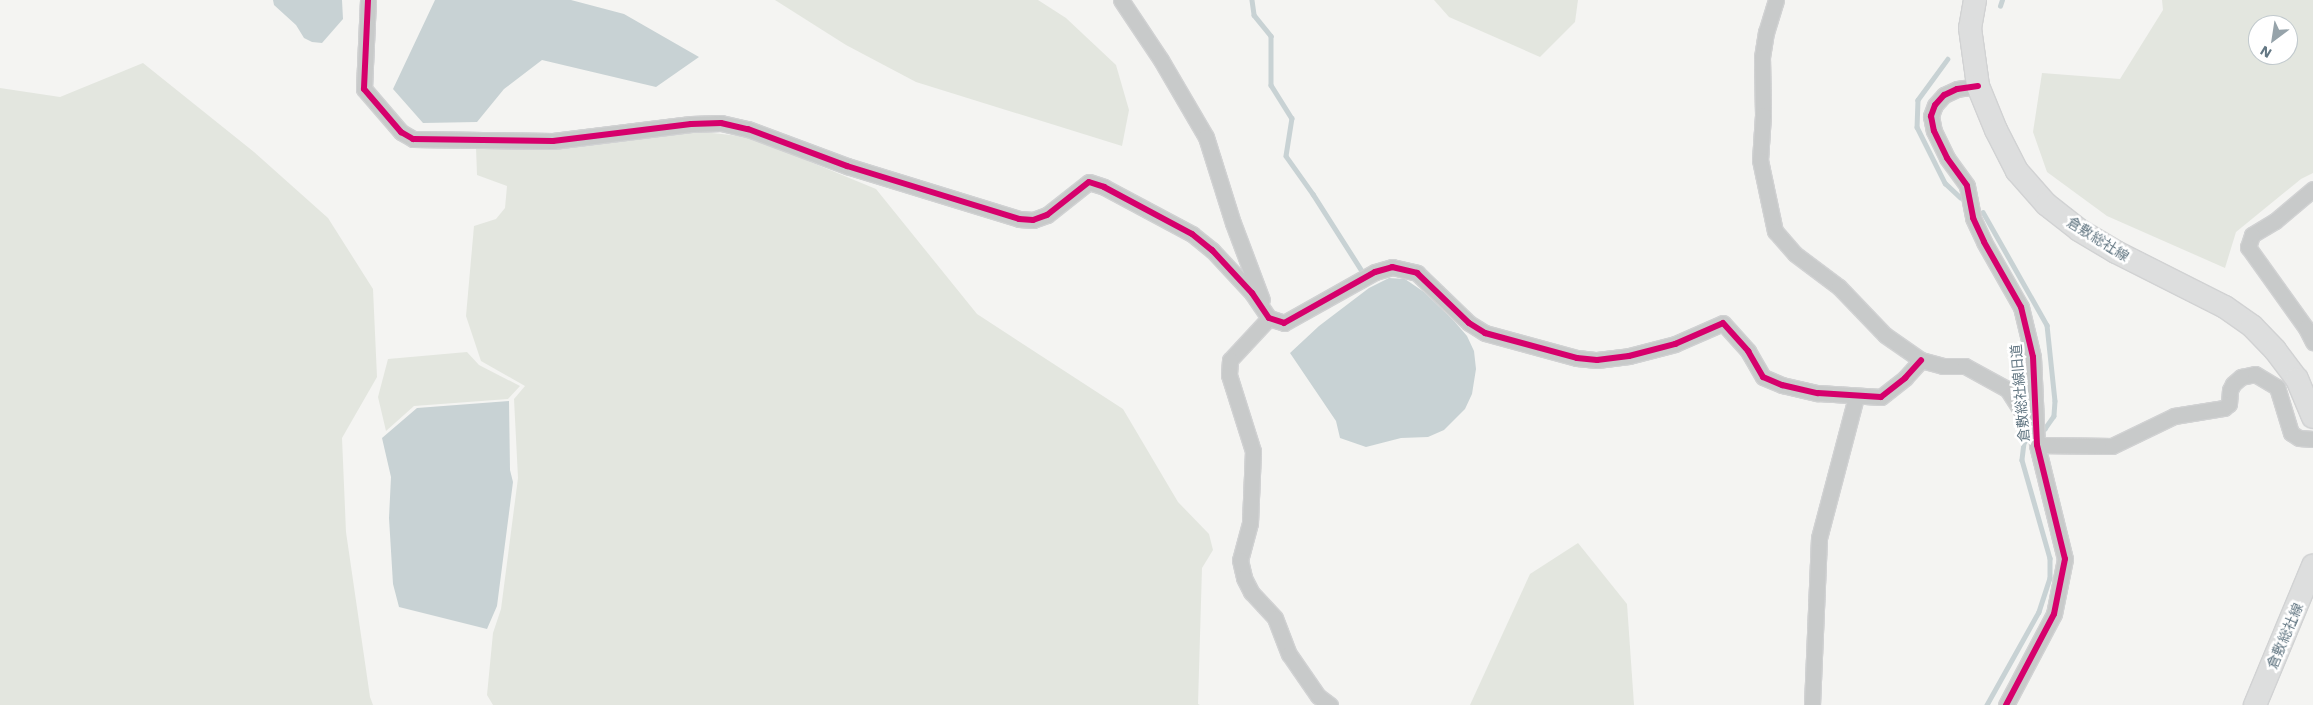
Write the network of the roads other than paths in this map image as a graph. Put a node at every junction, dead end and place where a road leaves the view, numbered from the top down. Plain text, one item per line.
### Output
1 (368, 0) edge
2 (1121, 0) edge
3 (1776, 0) edge
4 (1975, 0) edge
5 (1978, 86) junction
6 (2313, 189) edge
7 (1269, 318) junction
8 (2313, 342) edge
9 (1921, 360) junction
10 (1856, 396) junction
11 (2313, 417) edge
12 (2036, 434) junction
13 (2313, 439) edge
14 (2313, 566) edge
15 (1330, 705) edge
16 (1812, 705) edge
17 (2006, 705) edge
18 (2255, 705) edge

1 - 7 street
2 - 7 street
3 - 9 street
4 - 5 main road, 倉敷総社線
5 - 11 main road, 倉敷総社線
5 - 12 street, 倉敷総社線旧道
6 - 8 street
7 - 10 street
7 - 15 street
9 - 10 street
9 - 12 street
10 - 16 street
12 - 13 street
12 - 17 street, 倉敷総社線旧道
14 - 18 main road, 倉敷総社線

